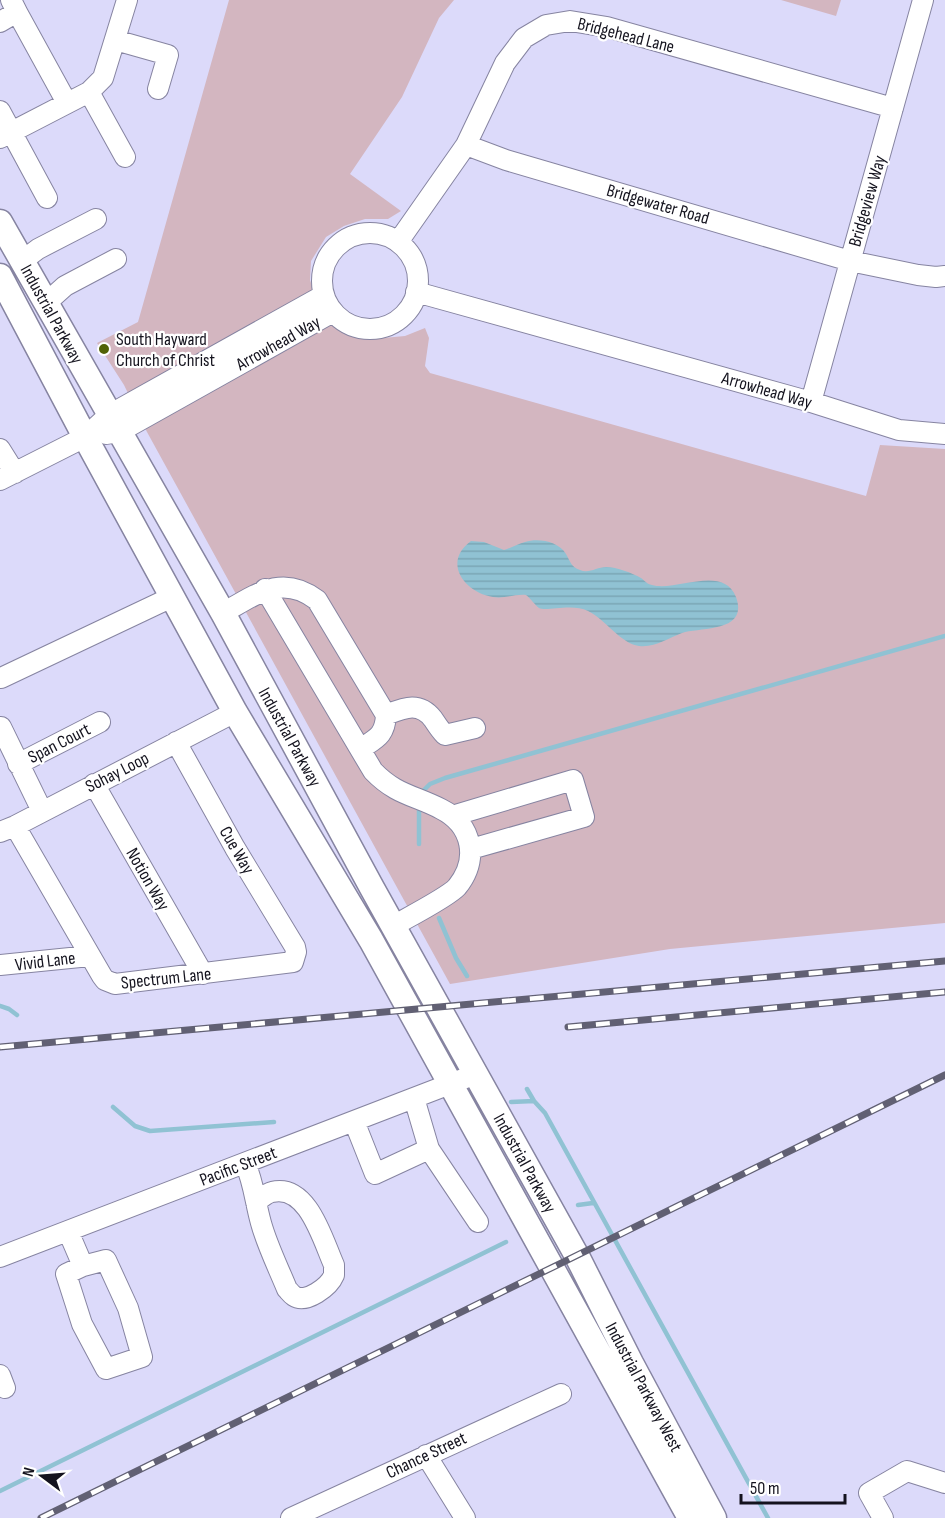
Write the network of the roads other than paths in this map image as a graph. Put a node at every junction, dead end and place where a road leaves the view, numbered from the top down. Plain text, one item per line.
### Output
1 (127, 0) edge
2 (923, 0) edge
3 (14, 6) edge
4 (0, 22) edge
5 (115, 40) junction
6 (158, 89) dead end
7 (89, 92) junction
8 (67, 103) junction
9 (893, 108) junction
10 (0, 111) edge
11 (6, 135) edge
12 (466, 145) junction
13 (125, 157) dead end
14 (47, 198) dead end
15 (96, 219) dead end
16 (0, 222) edge
17 (398, 242) junction
18 (116, 259) dead end
19 (22, 261) junction
20 (850, 261) junction
21 (945, 276) edge
22 (0, 278) edge
23 (416, 292) junction
24 (46, 303) junction
25 (329, 304) junction
26 (811, 402) junction
27 (114, 423) junction
28 (945, 434) edge
29 (85, 437) junction
30 (0, 449) edge
31 (8, 476) edge
32 (265, 589) junction
33 (172, 597) junction
34 (223, 613) junction
35 (1, 678) edge
36 (235, 712) junction
37 (386, 715) junction
38 (100, 722) dead end
39 (1, 727) edge
40 (475, 728) dead end
41 (176, 742) junction
42 (362, 748) junction
43 (18, 764) junction
44 (94, 784) junction
45 (42, 811) junction
46 (446, 812) junction
47 (8, 829) edge
48 (471, 849) junction
49 (393, 926) junction
50 (90, 956) junction
51 (296, 958) joint
52 (0, 965) edge
53 (203, 974) junction
54 (476, 1074) junction
55 (452, 1085) junction
56 (414, 1098) junction
57 (354, 1121) junction
58 (429, 1149) junction
59 (245, 1163) junction
60 (256, 1202) junction
61 (478, 1222) dead end
62 (68, 1231) junction
63 (577, 1256) joint
64 (0, 1257) edge
65 (83, 1266) junction
66 (552, 1268) joint
67 (561, 1394) dead end
68 (426, 1455) junction
69 (945, 1483) edge
70 (299, 1516) edge
71 (465, 1518) edge
72 (690, 1518) edge
73 (714, 1518) edge
74 (883, 1518) edge

1 - 5 street
2 - 9 street, Bridgeview Way
3 - 4 street
3 - 8 street
5 - 6 street
5 - 7 street
7 - 8 street
7 - 13 street
8 - 11 street
9 - 12 street, Bridgehead Lane
9 - 20 street, Bridgeview Way
10 - 11 street
11 - 14 street
12 - 17 street, Bridgehead Lane
12 - 20 street, Bridgewater Road
15 - 19 street
16 - 19 main road, Industrial Parkway
17 - 23 street
17 - 25 street
18 - 24 street
19 - 24 main road, Industrial Parkway
20 - 21 street, Bridgewater Road
20 - 26 street, Bridgeview Way
22 - 29 main road, Industrial Parkway
23 - 25 street
23 - 26 street, Arrowhead Way
24 - 27 main road, Industrial Parkway
25 - 27 street, Arrowhead Way
26 - 28 street, Arrowhead Way
27 - 29 street, Arrowhead Way
27 - 34 main road, Industrial Parkway
29 - 31 street, Arrowhead Way
29 - 33 main road, Industrial Parkway
30 - 31 street
32 - 34 street
32 - 37 street
32 - 42 street
33 - 35 street
33 - 36 main road, Industrial Parkway
34 - 49 main road, Industrial Parkway
36 - 41 street, Sohay Loop
36 - 55 main road, Industrial Parkway
37 - 40 street
37 - 42 street
38 - 43 street, Span Court
39 - 43 street, Span Court
41 - 44 street, Sohay Loop
41 - 51 street, Cue Way
42 - 46 street
43 - 45 street, Span Court
44 - 45 street, Sohay Loop
44 - 53 street, Notion Way
45 - 47 street, Sohay Loop
46 - 48 street
46 - 48 street
47 - 50 street, Spectrum Lane
48 - 49 street
49 - 54 main road, Industrial Parkway
50 - 52 street, Vivid Lane
50 - 53 street, Spectrum Lane
51 - 53 street, Spectrum Lane
54 - 55 street, Pacific Street
54 - 63 main road, Industrial Parkway
55 - 56 street, Pacific Street
55 - 66 main road, Industrial Parkway
56 - 57 street, Pacific Street
56 - 58 street
57 - 58 street
57 - 59 street, Pacific Street
58 - 61 street
59 - 60 street
59 - 62 street, Pacific Street
60 - 60 street
62 - 64 street, Pacific Street
62 - 65 street
63 - 73 main road, Industrial Parkway West
65 - 65 street
66 - 72 main road, Industrial Parkway West
67 - 68 street, Chance Street
68 - 70 street, Chance Street
68 - 71 street
69 - 74 street

